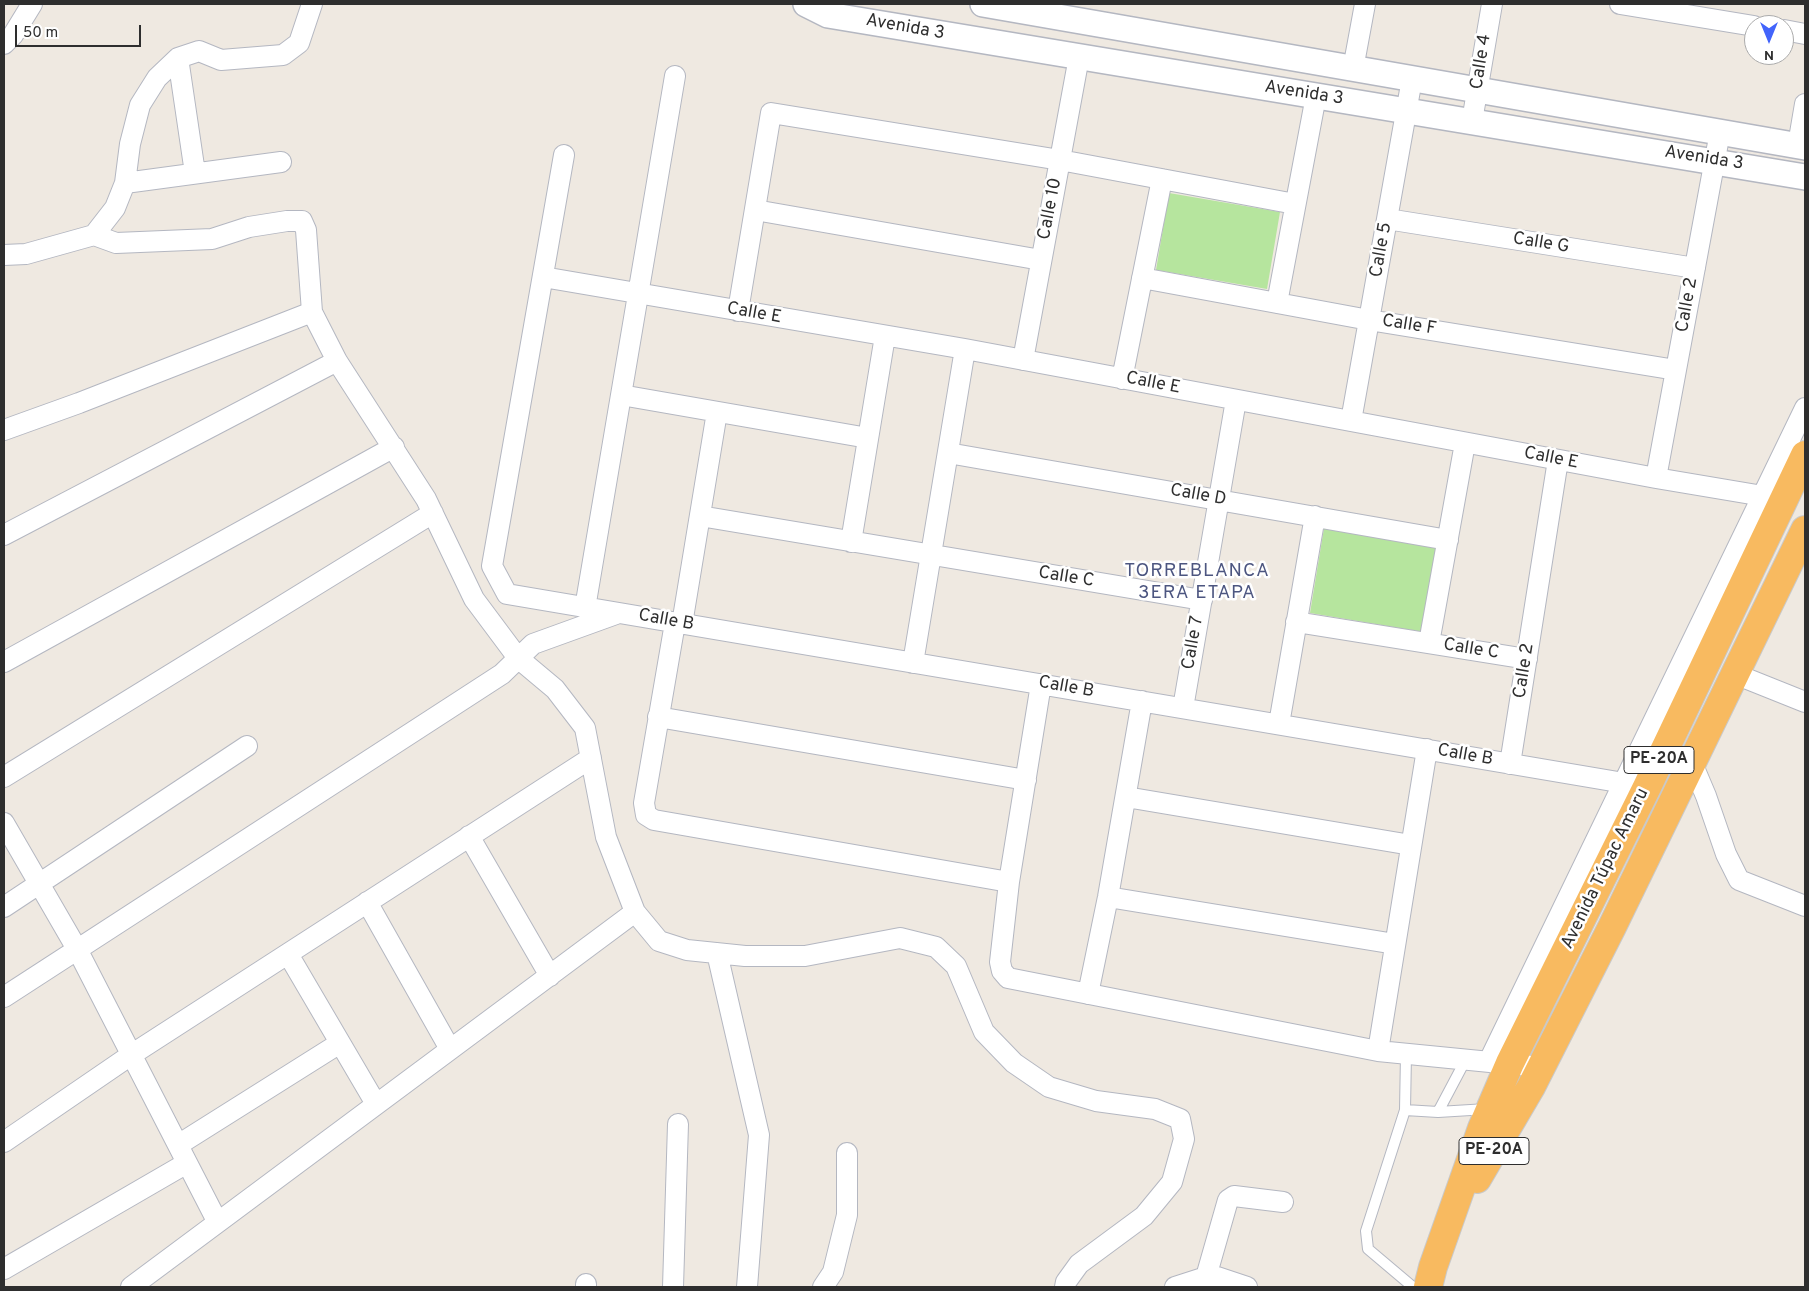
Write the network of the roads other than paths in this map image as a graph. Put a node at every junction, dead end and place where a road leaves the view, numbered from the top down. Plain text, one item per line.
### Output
1 (32, 4) edge
2 (312, 4) edge
3 (806, 4) edge
4 (983, 4) edge
5 (1365, 4) edge
6 (1492, 4) edge
7 (1620, 4) edge
8 (1016, 7) edge
9 (1744, 24) edge
10 (4, 44) edge
11 (1079, 57) junction
12 (178, 58) junction
13 (1353, 68) junction
14 (675, 76) dead end
15 (1412, 79) junction
16 (1477, 90) junction
17 (1316, 96) junction
18 (1805, 104) edge
19 (1406, 111) junction
20 (1472, 121) junction
21 (1720, 132) junction
22 (1801, 146) edge
23 (564, 155) dead end
24 (1060, 160) junction
25 (1715, 161) junction
26 (281, 162) dead end
27 (195, 173) junction
28 (1805, 177) edge
29 (1162, 179) junction
30 (125, 184) junction
31 (1296, 204) junction
32 (755, 210) junction
33 (1387, 219) junction
34 (94, 235) junction
35 (4, 255) edge
36 (1041, 260) junction
37 (1695, 268) junction
38 (543, 277) junction
39 (1142, 278) junction
40 (638, 294) junction
41 (1277, 303) junction
42 (738, 311) junction
43 (312, 312) junction
44 (1369, 320) junction
45 (885, 336) junction
46 (965, 349) junction
47 (1023, 360) junction
48 (337, 361) junction
49 (1676, 370) junction
50 (1122, 379) junction
51 (621, 395) junction
52 (1236, 400) junction
53 (1805, 408) edge
54 (717, 412) junction
55 (1351, 421) junction
56 (4, 430) edge
57 (868, 438) junction
58 (1465, 442) junction
59 (394, 447) junction
60 (948, 453) junction
61 (1805, 455) edge
62 (1558, 460) junction
63 (1656, 478) junction
64 (1763, 496) junction
65 (1219, 500) junction
66 (433, 514) junction
67 (700, 516) junction
68 (1314, 516) junction
69 (1805, 530) edge
70 (4, 535) edge
71 (1448, 540) junction
72 (851, 542) junction
73 (931, 556) junction
74 (1202, 600) junction
75 (585, 608) junction
76 (618, 613) junction
77 (1296, 622) junction
78 (678, 623) junction
79 (1429, 643) junction
80 (518, 658) junction
81 (1527, 659) junction
82 (4, 662) edge
83 (913, 663) junction
84 (1736, 674) junction
85 (1041, 684) junction
86 (1142, 701) junction
87 (1805, 702) edge
88 (1183, 708) junction
89 (658, 717) junction
90 (1279, 724) junction
91 (247, 746) dead end
92 (1427, 749) junction
93 (591, 758) junction
94 (1692, 763) junction
95 (1510, 764) junction
96 (4, 777) edge
97 (1026, 780) junction
98 (1624, 783) junction
99 (1126, 797) junction
100 (4, 823) edge
101 (469, 836) junction
102 (1411, 845) junction
103 (1009, 882) junction
104 (39, 884) junction
105 (1108, 897) junction
106 (367, 902) junction
107 (1805, 906) edge
108 (4, 907) edge
109 (635, 912) junction
110 (1395, 944) junction
111 (77, 950) junction
112 (717, 953) junction
113 (288, 954) junction
114 (550, 976) junction
115 (1088, 994) junction
116 (4, 997) edge
117 (340, 1042) junction
118 (450, 1049) junction
119 (1378, 1051) junction
120 (1406, 1054) junction
121 (131, 1055) junction
122 (1465, 1061) junction
123 (1499, 1062) junction
124 (1541, 1067) junction
125 (376, 1104) junction
126 (1490, 1109) junction
127 (1405, 1110) junction
128 (1438, 1112) junction
129 (678, 1124) dead end
130 (4, 1142) edge
131 (178, 1145) junction
132 (847, 1153) dead end
133 (187, 1163) junction
134 (1283, 1202) dead end
135 (217, 1221) junction
136 (1446, 1235) junction
137 (4, 1268) edge
138 (1206, 1277) junction
139 (131, 1287) edge
140 (673, 1287) edge
141 (747, 1287) edge
142 (823, 1287) edge
143 (1065, 1287) edge
144 (1175, 1287) edge
145 (1247, 1287) edge
146 (1413, 1287) edge
147 (1428, 1287) edge

1 - 10 street
2 - 12 street
3 - 11 street, Avenida 3
4 - 8 street, Avenida 3
5 - 13 street
6 - 16 street, Calle 4
7 - 9 street
8 - 13 street, Avenida 3
11 - 17 street, Avenida 3
11 - 24 street, Calle 10
12 - 27 street
12 - 30 street
13 - 15 street, Avenida 3
14 - 40 street
15 - 16 street, Avenida 3
15 - 19 street, Calle 5
16 - 20 street, Calle 4
16 - 21 street, Avenida 3
17 - 19 street, Avenida 3
17 - 31 street
18 - 22 street
19 - 20 street, Avenida 3
19 - 33 street, Calle 5
20 - 25 street, Avenida 3
21 - 22 street, Avenida 3
21 - 25 street, Calle 2
23 - 38 street
24 - 29 street
24 - 32 street
24 - 36 street, Calle 10
25 - 28 street, Avenida 3
25 - 37 street, Calle 2
26 - 27 street
27 - 30 street
29 - 31 street
29 - 39 street
30 - 34 street
31 - 41 street
32 - 36 street
32 - 42 street
33 - 37 street, Calle G
33 - 44 street, Calle 5
34 - 35 street
34 - 43 street
36 - 47 street, Calle 10
37 - 49 street, Calle 2
38 - 40 street, Calle E
38 - 75 street, Calle B
39 - 41 street, Calle F
39 - 50 street
40 - 42 street, Calle E
40 - 51 street
41 - 44 street, Calle F
42 - 45 street, Calle E
43 - 48 street
43 - 56 street
44 - 49 street, Calle F
44 - 55 street, Calle 5
45 - 46 street, Calle E
45 - 57 street
46 - 47 street, Calle E
46 - 60 street
47 - 50 street, Calle E
48 - 59 street
48 - 70 street
49 - 63 street, Calle 2
50 - 52 street, Calle E
51 - 54 street
51 - 75 street
52 - 55 street, Calle E
52 - 65 street, Calle 7
53 - 64 street
54 - 57 street
54 - 67 street
55 - 58 street, Calle E
57 - 72 street
58 - 62 street, Calle E
58 - 71 street
59 - 66 street
59 - 82 street
60 - 65 street, Calle D
60 - 73 street
61 - 123 highway, Avenida Túpac Amaru / PE-20A
62 - 63 street, Calle E
62 - 81 street, Calle 2
63 - 64 street, Calle E
64 - 98 street
65 - 68 street, Calle D
65 - 74 street, Calle 7
66 - 80 street
66 - 96 street
67 - 72 street, Calle C
67 - 78 street
68 - 71 street, Calle D
68 - 77 street
69 - 84 highway, Avenida Túpac Amaru / PE-20A
71 - 79 street
72 - 73 street, Calle C
73 - 74 street, Calle C
73 - 83 street
74 - 88 street, Calle 7
75 - 76 street, Calle B
76 - 78 street, Calle B
76 - 80 street
77 - 79 street, Calle C
77 - 90 street
78 - 83 street, Calle B
78 - 89 street
79 - 81 street, Calle C
80 - 93 street
80 - 111 street
81 - 95 street, Calle 2
83 - 85 street, Calle B
84 - 87 street
84 - 94 highway, Avenida Túpac Amaru / PE-20A
85 - 86 street, Calle B
85 - 97 street
86 - 88 street, Calle B
86 - 99 street
88 - 90 street, Calle B
89 - 97 street
89 - 103 street
90 - 92 street, Calle B
91 - 104 street
92 - 95 street, Calle B
92 - 102 street
93 - 101 street
93 - 109 street
94 - 107 street
94 - 124 highway, Avenida Túpac Amaru / PE-20A
95 - 98 street, Calle B
97 - 103 street
98 - 123 street
99 - 102 street
99 - 105 street
100 - 104 street
101 - 106 street
101 - 114 street
102 - 110 street
103 - 115 street
104 - 108 street
104 - 111 street
105 - 110 street
105 - 115 street
106 - 113 street
106 - 118 street
109 - 112 street
109 - 114 street
110 - 119 street
111 - 116 street
111 - 121 street
112 - 141 street
112 - 143 street
113 - 117 street
113 - 121 street
114 - 118 street
115 - 119 street
117 - 125 street
117 - 131 street
118 - 125 street
119 - 120 street
120 - 122 street
120 - 127 lane
121 - 130 street
121 - 131 street
122 - 123 street
122 - 128 lane
123 - 124 street
123 - 126 highway, Avenida Túpac Amaru / PE-20A
124 - 136 highway, Avenida Túpac Amaru / PE-20A
125 - 135 street
126 - 128 lane
126 - 136 highway, Avenida Túpac Amaru / PE-20A
127 - 128 lane
127 - 146 lane
129 - 140 street
131 - 133 street
132 - 142 street
133 - 135 street
133 - 137 street
134 - 138 street
135 - 139 street
136 - 147 highway, Avenida Túpac Amaru / PE-20A
138 - 144 street
138 - 145 street

